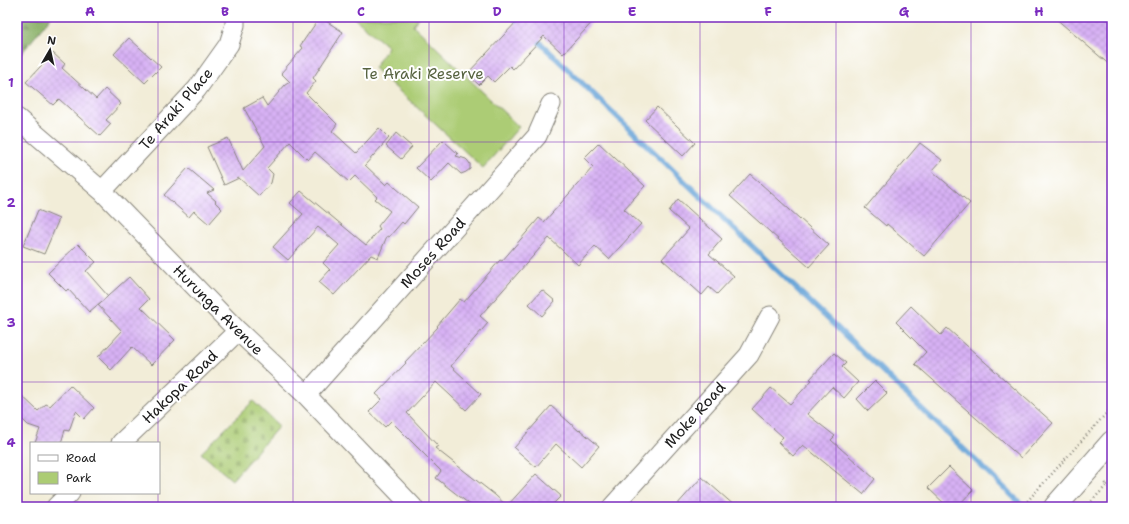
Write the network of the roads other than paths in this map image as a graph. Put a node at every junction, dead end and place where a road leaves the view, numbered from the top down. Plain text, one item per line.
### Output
1 (235, 17) edge
2 (551, 104) dead end
3 (17, 118) edge
4 (102, 191) junction
5 (770, 316) dead end
6 (238, 331) junction
7 (306, 396) junction
8 (122, 442) edge
9 (1112, 442) edge
10 (69, 494) edge
11 (56, 507) edge
12 (413, 507) edge
13 (612, 507) edge
14 (1055, 507) edge

1 - 4 street, Te Araki Place
2 - 7 street, Moses Road
3 - 4 street, Hurunga Avenue
4 - 6 street, Hurunga Avenue
5 - 13 street, Moke Road
6 - 7 street, Hurunga Avenue
6 - 8 street, Hakopa Road
7 - 12 street, Hurunga Avenue
9 - 14 street
10 - 11 street

